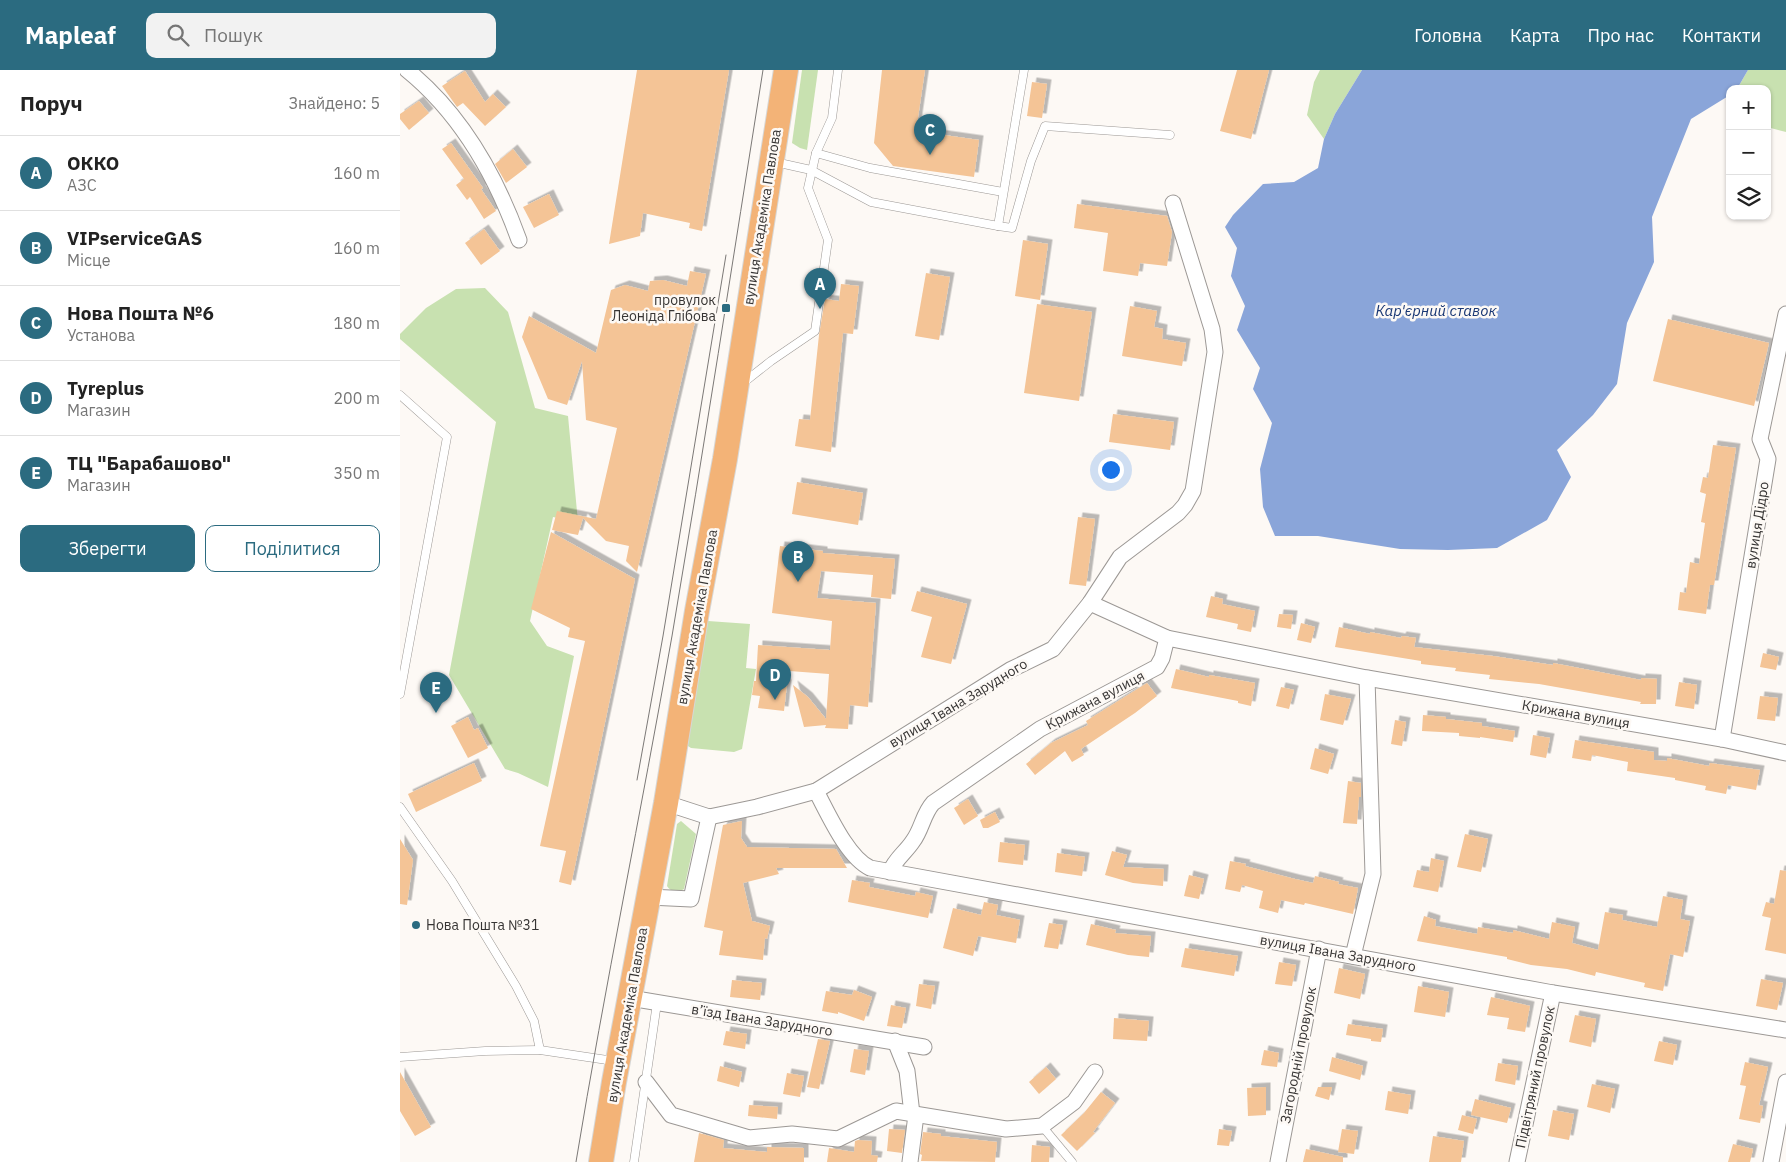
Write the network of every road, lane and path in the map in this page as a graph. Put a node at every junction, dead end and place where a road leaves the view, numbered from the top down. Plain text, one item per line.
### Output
1 (407, 70) edge
2 (786, 70) edge
3 (838, 70) edge
4 (1024, 70) edge
5 (1170, 135) dead end
6 (816, 153) junction
7 (771, 161) junction
8 (811, 170) junction
9 (1003, 192) junction
10 (1173, 203) dead end
11 (998, 226) junction
12 (519, 240) dead end
13 (1786, 314) edge
14 (736, 388) junction
15 (400, 395) edge
16 (1090, 604) junction
17 (1167, 638) junction
18 (1366, 678) junction
19 (400, 694) edge
20 (1722, 739) junction
21 (1786, 753) edge
22 (816, 791) junction
23 (666, 803) junction
24 (400, 807) edge
25 (710, 817) junction
26 (890, 872) junction
27 (649, 897) junction
28 (1319, 949) junction
29 (1353, 956) junction
30 (1553, 993) junction
31 (630, 998) junction
32 (657, 1003) junction
33 (1786, 1030) edge
34 (895, 1041) junction
35 (924, 1047) dead end
36 (540, 1050) junction
37 (400, 1057) edge
38 (619, 1061) junction
39 (1095, 1072) dead end
40 (646, 1082) junction
41 (1786, 1082) edge
42 (914, 1114) junction
43 (1042, 1126) junction
44 (602, 1162) edge
45 (634, 1162) edge
46 (910, 1162) edge
47 (1072, 1162) edge
48 (1278, 1162) edge
49 (1517, 1162) edge
50 (1771, 1162) edge

1 - 12 street
2 - 7 main road, вулиця Академіка Павлова
3 - 6 lane
4 - 9 lane
5 - 11 lane
6 - 8 lane
6 - 9 lane
7 - 8 lane
7 - 14 main road, вулиця Академіка Павлова
8 - 11 lane
8 - 14 lane
9 - 11 lane
10 - 16 street, вулиця Івана Зарудного
13 - 20 street, вулиця Дідро
14 - 23 main road, вулиця Академіка Павлова
15 - 19 lane
16 - 17 street
16 - 22 street, вулиця Івана Зарудного
17 - 18 street, Крижана вулиця
17 - 26 street, Крижана вулиця
18 - 20 street, Крижана вулиця
18 - 29 street
20 - 21 street, Крижана вулиця
22 - 25 street, вулиця Івана Зарудного
22 - 26 street, вулиця Івана Зарудного
23 - 25 street
23 - 27 main road, вулиця Академіка Павлова
24 - 36 lane
25 - 27 street
26 - 28 street, вулиця Івана Зарудного
27 - 31 main road, вулиця Академіка Павлова
28 - 29 street, вулиця Івана Зарудного
28 - 48 street, Загородній провулок
29 - 30 street, вулиця Івана Зарудного
30 - 33 street, вулиця Івана Зарудного
30 - 49 street, Підвітряний провулок
31 - 32 street, в’їзд Івана Зарудного
31 - 38 main road, вулиця Академіка Павлова
32 - 34 street, в’їзд Івана Зарудного
32 - 40 lane
34 - 35 street, в’їзд Івана Зарудного
34 - 42 street
36 - 37 lane
36 - 38 lane
38 - 44 main road, вулиця Академіка Павлова
39 - 43 street
40 - 42 street
40 - 45 lane
41 - 50 street
42 - 43 street
42 - 46 street
43 - 47 lane

